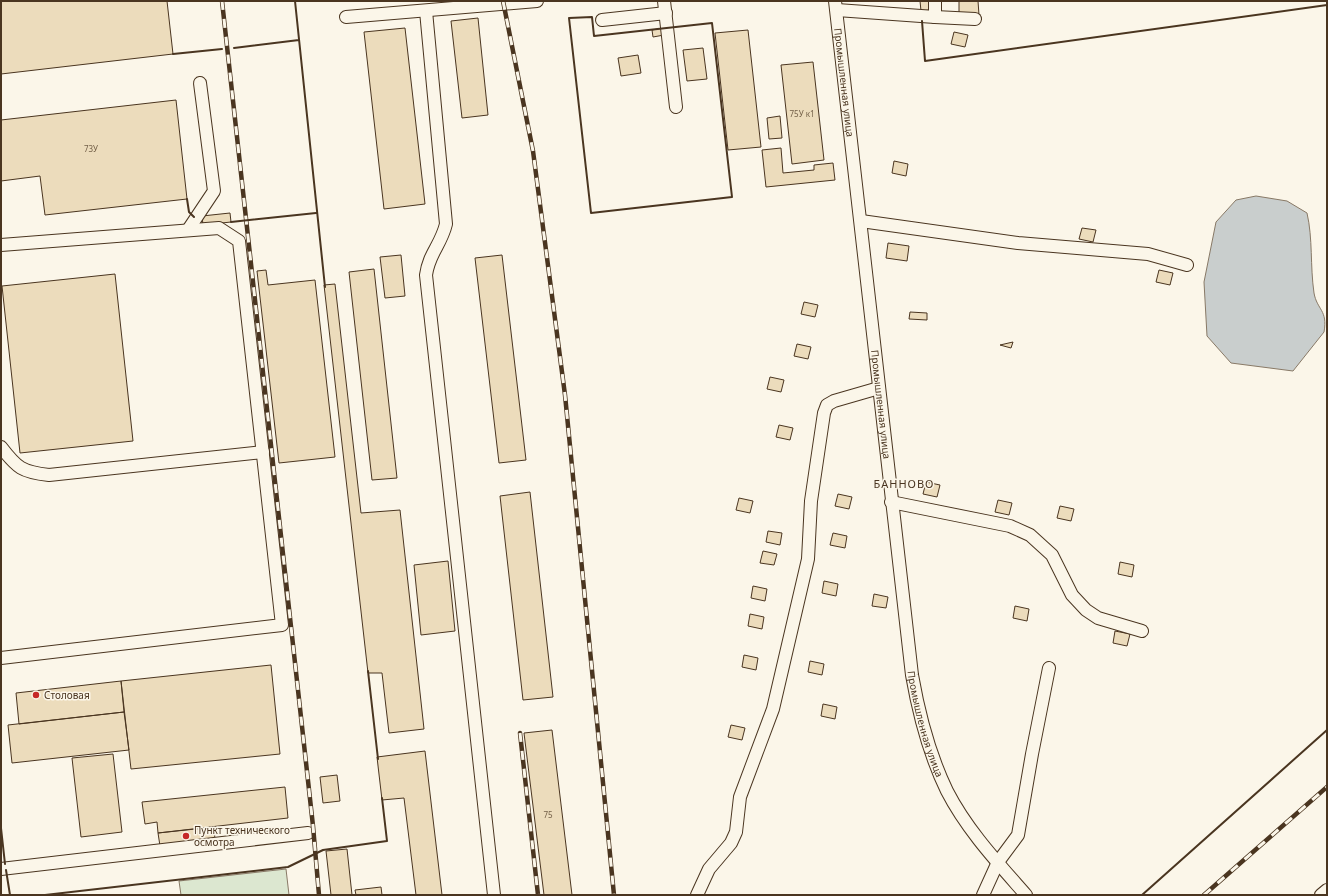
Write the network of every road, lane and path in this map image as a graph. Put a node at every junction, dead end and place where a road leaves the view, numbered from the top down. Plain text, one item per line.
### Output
1 (537, 1) edge
2 (935, 1) edge
3 (836, 6) edge
4 (665, 7) edge
5 (426, 11) junction
6 (346, 17) dead end
7 (935, 17) junction
8 (975, 19) dead end
9 (602, 20) dead end
10 (200, 83) dead end
11 (676, 107) dead end
12 (861, 221) junction
13 (188, 230) junction
14 (1, 244) edge
15 (1187, 265) dead end
16 (880, 388) junction
17 (1, 447) edge
18 (263, 452) junction
19 (891, 502) junction
20 (1142, 631) dead end
21 (1, 658) edge
22 (1049, 668) dead end
23 (308, 833) dead end
24 (998, 862) junction
25 (1, 868) edge
26 (1327, 890) edge
27 (494, 895) edge
28 (697, 895) edge
29 (983, 895) edge
30 (1026, 895) edge
31 (1321, 895) edge

1 - 5 street
2 - 7 street
3 - 7 street
3 - 12 street, Промышленная улица
4 - 9 street
4 - 11 street
5 - 6 street
5 - 27 street
7 - 8 street
10 - 13 street
12 - 15 street
12 - 16 street, Промышленная улица
13 - 14 street
13 - 18 street
16 - 19 street, Промышленная улица
16 - 28 street
17 - 18 street
18 - 21 street
19 - 20 street
19 - 24 street, Промышленная улица
22 - 24 street
23 - 25 street
24 - 29 street
24 - 30 street, Промышленная улица
26 - 31 street

